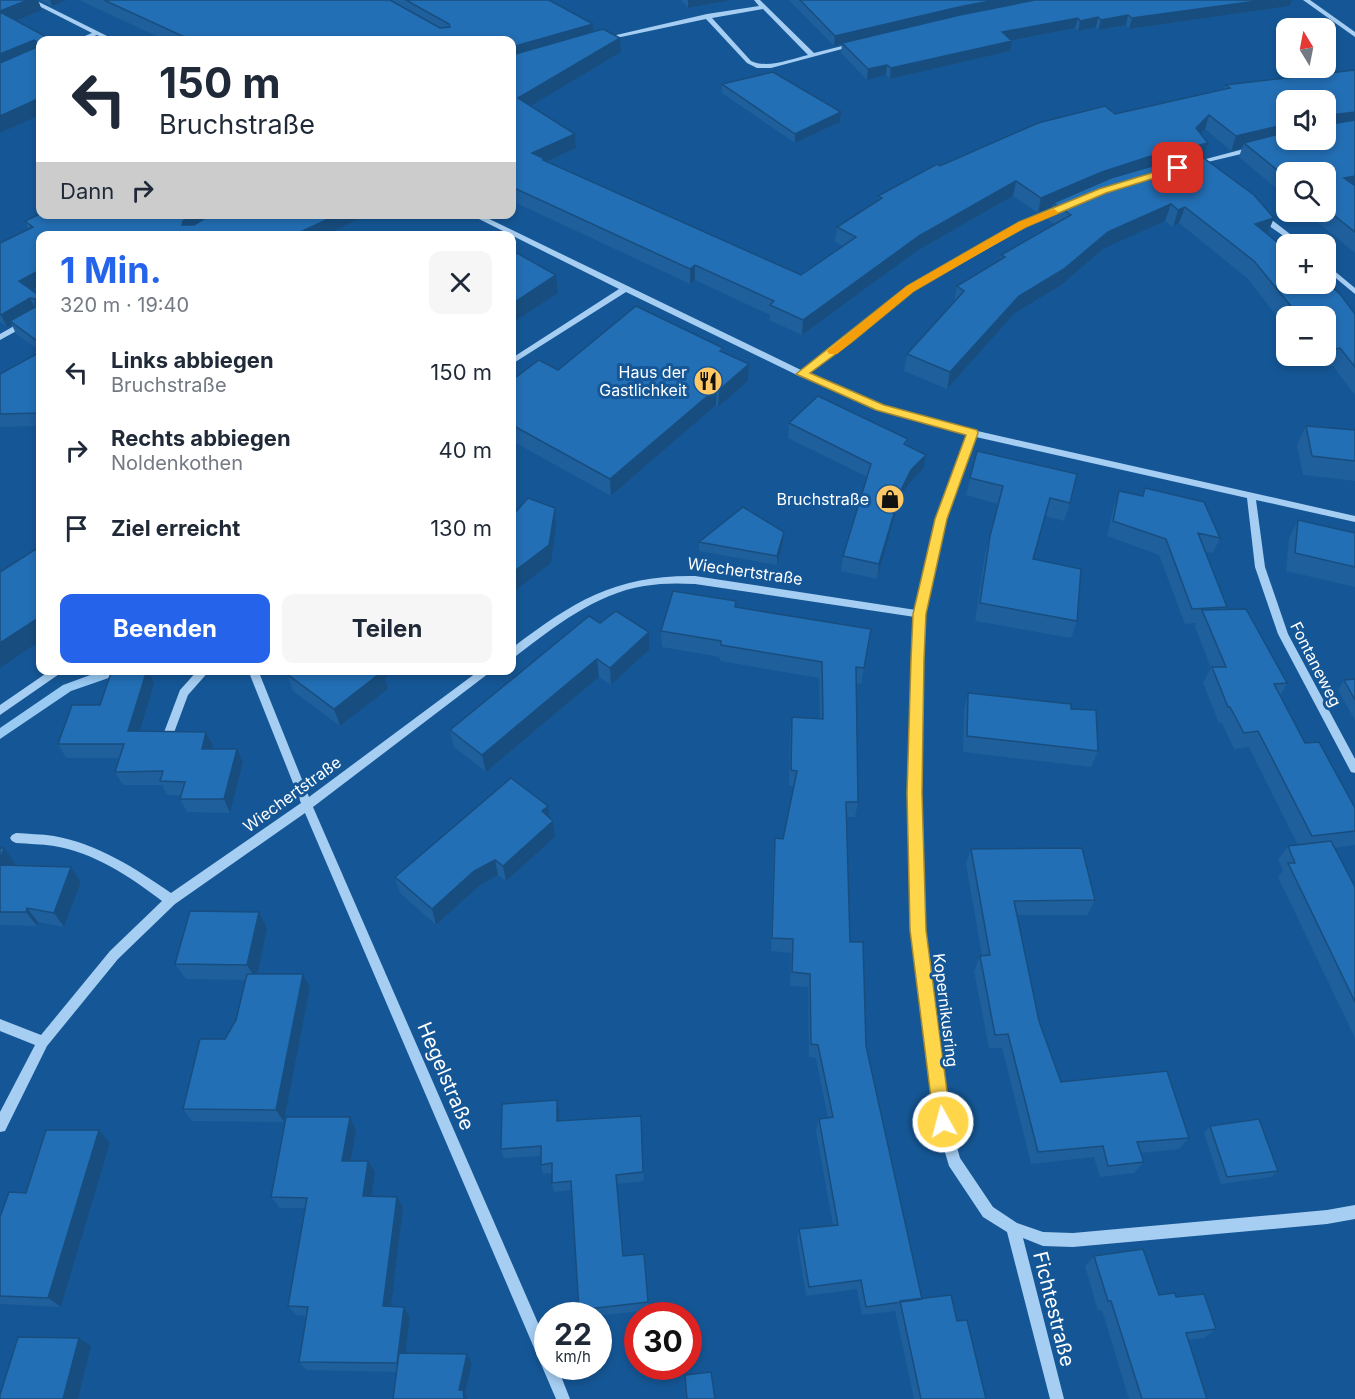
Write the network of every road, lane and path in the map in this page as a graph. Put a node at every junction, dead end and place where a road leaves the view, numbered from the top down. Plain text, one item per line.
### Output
1 (30, 0) edge
2 (757, 0) edge
3 (1306, 0) edge
4 (764, 7) junction
5 (707, 16) junction
6 (97, 33) junction
7 (1355, 35) edge
8 (90, 36) edge
9 (103, 36) edge
10 (597, 40) edge
11 (857, 44) edge
12 (811, 54) junction
13 (1260, 147) edge
14 (1193, 164) junction
15 (1184, 166) edge
16 (1202, 171) edge
17 (1076, 202) edge
18 (1258, 213) edge
19 (482, 219) edge
20 (506, 231) edge
21 (1286, 234) edge
22 (516, 236) edge
23 (1336, 275) edge
24 (624, 289) junction
25 (1355, 292) edge
26 (36, 317) edge
27 (0, 337) edge
28 (516, 358) edge
29 (802, 374) junction
30 (973, 433) junction
31 (1251, 496) junction
32 (1355, 519) edge
33 (920, 614) junction
34 (516, 650) edge
35 (53, 675) edge
36 (200, 675) edge
37 (256, 675) edge
38 (481, 675) edge
39 (0, 711) edge
40 (168, 735) edge
41 (1355, 769) edge
42 (307, 805) junction
43 (16, 837) dead end
44 (171, 900) junction
45 (0, 1025) edge
46 (43, 1042) junction
47 (0, 1126) edge
48 (1355, 1212) edge
49 (1013, 1228) junction
50 (534, 1332) edge
51 (555, 1380) edge
52 (563, 1399) edge
53 (1057, 1399) edge

1 - 6 street
2 - 4 street
3 - 7 street
4 - 5 street
4 - 12 street
5 - 10 street
5 - 12 street
6 - 8 street
6 - 9 street
11 - 12 street
13 - 14 street
14 - 15 street
14 - 16 street
17 - 29 street
18 - 21 street
19 - 20 street
22 - 24 street
23 - 25 street
24 - 28 street
24 - 29 street
26 - 27 street
29 - 30 street
30 - 31 street
30 - 33 street, Kopernikusring
31 - 32 street
31 - 41 street, Fontaneweg
33 - 34 street, Wiechertstraße
33 - 49 street, Kopernikusring
35 - 39 street
36 - 40 street
37 - 42 street, Hegelstraße
38 - 42 street, Wiechertstraße
42 - 44 street, Wiechertstraße
42 - 50 street, Hegelstraße
43 - 44 street
44 - 46 street, Wiechertstraße
45 - 46 street
46 - 47 street, Wiechertstraße
48 - 49 street, Kopernikusring
49 - 53 street, Fichtestraße
51 - 52 street, Hegelstraße

